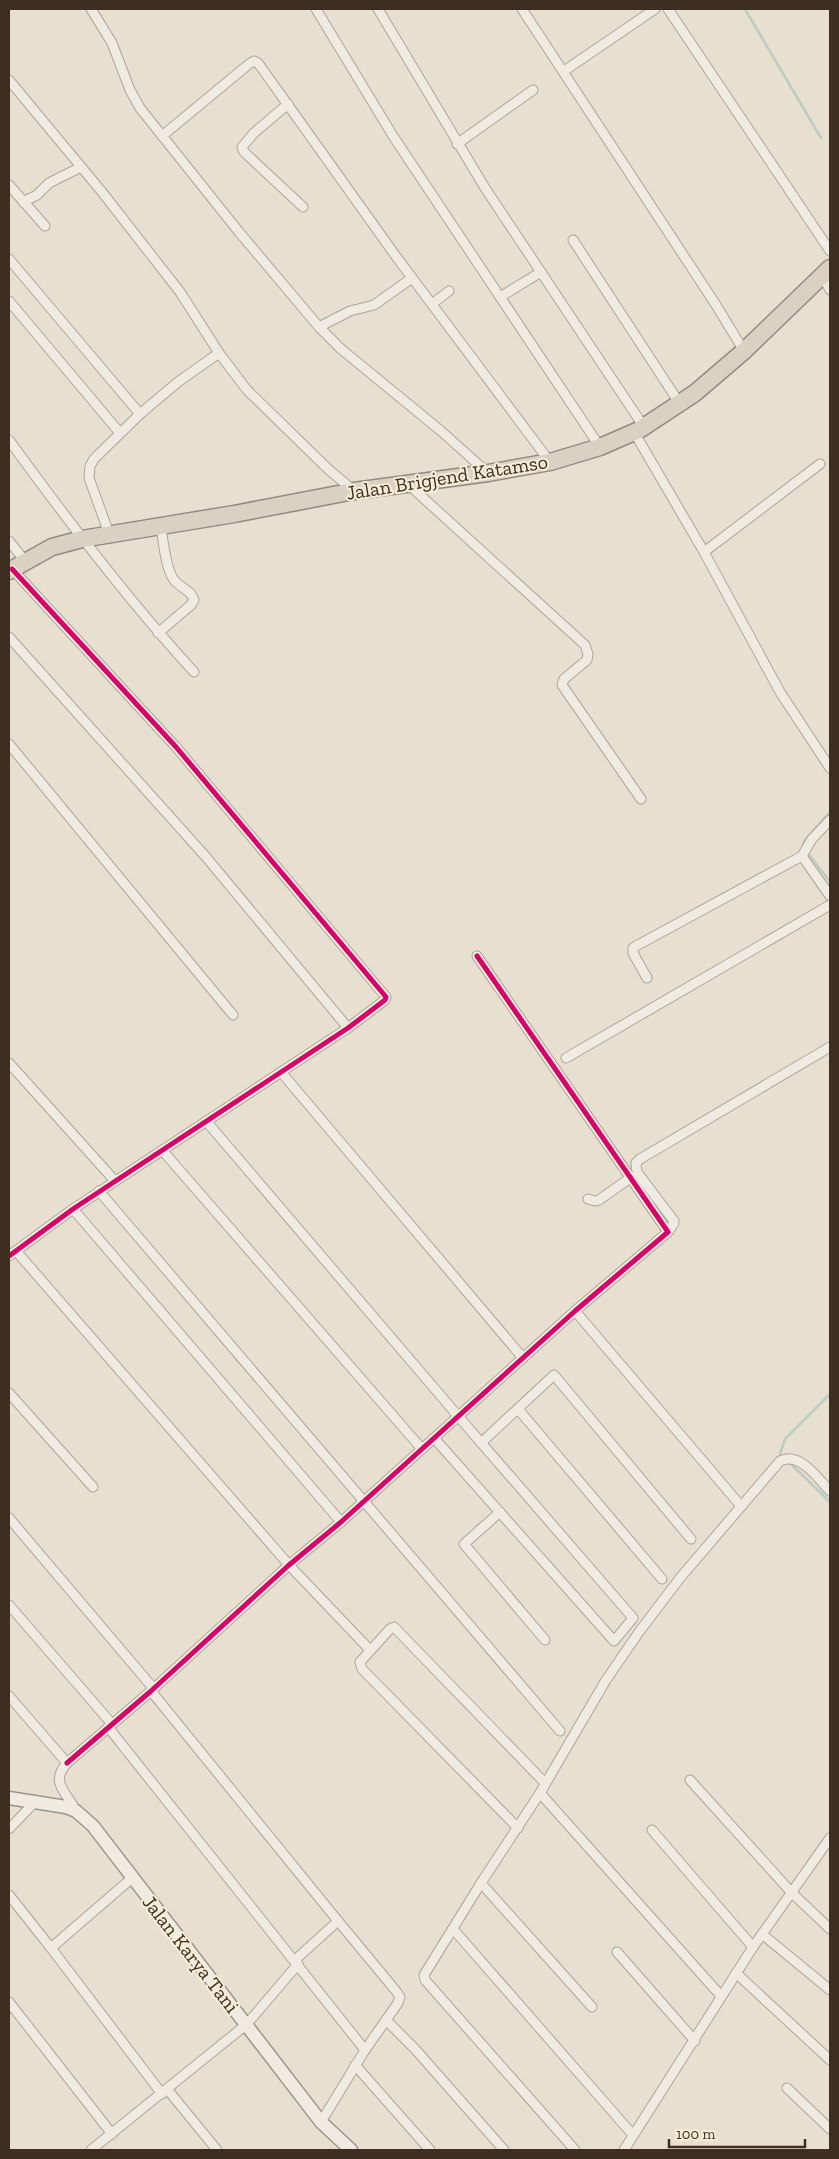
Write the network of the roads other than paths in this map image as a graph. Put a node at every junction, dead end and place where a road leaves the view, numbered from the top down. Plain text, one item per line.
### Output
1 (92, 9) edge
2 (316, 9) edge
3 (378, 9) edge
4 (522, 9) edge
5 (655, 9) edge
6 (668, 9) edge
7 (564, 71) junction
8 (9, 80) edge
9 (533, 90) dead end
10 (288, 104) junction
11 (162, 136) junction
12 (457, 144) junction
13 (80, 167) junction
14 (9, 185) edge
15 (23, 202) junction
16 (303, 207) dead end
17 (45, 226) dead end
18 (574, 240) dead end
19 (830, 251) edge
20 (9, 259) edge
21 (826, 271) edge
22 (541, 272) junction
23 (412, 278) junction
24 (830, 290) edge
25 (450, 291) dead end
26 (500, 297) junction
27 (9, 301) edge
28 (432, 304) junction
29 (319, 326) junction
30 (744, 351) junction
31 (219, 353) junction
32 (680, 404) junction
33 (140, 414) junction
34 (639, 430) junction
35 (120, 433) junction
36 (9, 440) edge
37 (600, 447) junction
38 (550, 462) junction
39 (820, 464) dead end
40 (488, 474) junction
41 (409, 485) junction
42 (354, 491) junction
43 (161, 527) junction
44 (110, 536) junction
45 (82, 539) junction
46 (9, 540) edge
47 (704, 552) junction
48 (15, 567) edge
49 (158, 633) junction
50 (9, 637) edge
51 (194, 672) dead end
52 (9, 744) edge
53 (830, 768) edge
54 (641, 799) dead end
55 (830, 820) edge
56 (802, 856) junction
57 (830, 896) edge
58 (830, 905) edge
59 (477, 956) dead end
60 (647, 978) dead end
61 (233, 1014) dead end
62 (348, 1028) junction
63 (830, 1047) edge
64 (566, 1058) dead end
65 (9, 1063) edge
66 (280, 1072) junction
67 (206, 1121) junction
68 (162, 1150) junction
69 (630, 1178) junction
70 (115, 1181) junction
71 (99, 1191) junction
72 (588, 1199) dead end
73 (72, 1209) junction
74 (668, 1232) junction
75 (12, 1254) edge
76 (574, 1311) junction
77 (523, 1358) junction
78 (9, 1393) edge
79 (518, 1409) junction
80 (458, 1416) junction
81 (434, 1438) junction
82 (481, 1443) junction
83 (422, 1449) junction
84 (94, 1487) dead end
85 (830, 1491) edge
86 (364, 1501) junction
87 (741, 1506) junction
88 (500, 1512) junction
89 (9, 1518) edge
90 (341, 1522) junction
91 (691, 1539) dead end
92 (289, 1565) junction
93 (662, 1579) dead end
94 (9, 1605) edge
95 (545, 1640) dead end
96 (370, 1650) junction
97 (152, 1690) junction
98 (9, 1696) edge
99 (110, 1726) junction
100 (560, 1731) dead end
101 (66, 1763) junction
102 (690, 1780) dead end
103 (545, 1783) junction
104 (540, 1793) junction
105 (9, 1798) edge
106 (35, 1802) junction
107 (76, 1811) junction
108 (518, 1828) junction
109 (9, 1829) edge
110 (652, 1830) dead end
111 (830, 1838) edge
112 (132, 1878) junction
113 (481, 1883) junction
114 (791, 1892) junction
115 (9, 1895) edge
116 (338, 1921) junction
117 (830, 1928) edge
118 (453, 1929) junction
119 (762, 1934) junction
120 (753, 1947) junction
121 (51, 1948) junction
122 (617, 1952) dead end
123 (297, 1962) junction
124 (736, 1974) junction
125 (830, 1990) edge
126 (721, 1996) junction
127 (9, 2002) edge
128 (592, 2008) dead end
129 (386, 2020) junction
130 (247, 2024) junction
131 (695, 2041) junction
132 (365, 2050) junction
133 (830, 2060) edge
134 (355, 2065) junction
135 (787, 2088) dead end
136 (165, 2091) junction
137 (321, 2122) junction
138 (830, 2129) edge
139 (112, 2134) junction
140 (633, 2135) junction
141 (91, 2150) edge
142 (217, 2150) edge
143 (351, 2150) edge
144 (430, 2150) edge
145 (504, 2150) edge
146 (575, 2150) edge
147 (624, 2150) edge

1 - 11 street
2 - 26 street
3 - 12 street
4 - 7 street
5 - 7 street
6 - 19 street
7 - 30 street
8 - 13 street
9 - 12 street
10 - 11 street
10 - 16 street
10 - 23 street
11 - 29 street
12 - 22 street
13 - 15 street
13 - 31 street
14 - 15 street
15 - 17 street
18 - 32 street
20 - 33 street
21 - 24 street
21 - 30 highway, Jalan Brigjend Katamso
22 - 26 street
22 - 34 street
23 - 28 street
23 - 29 street
25 - 28 street
26 - 37 street
27 - 35 street
28 - 38 street
29 - 40 street
30 - 32 highway, Jalan Brigjend Katamso
31 - 33 street
31 - 42 street
32 - 34 highway, Jalan Brigjend Katamso
33 - 35 street
34 - 37 highway, Jalan Brigjend Katamso
34 - 47 street
35 - 44 street
36 - 45 street
37 - 38 highway, Jalan Brigjend Katamso
38 - 40 highway, Jalan Brigjend Katamso
39 - 47 street
40 - 41 highway, Jalan Brigjend Katamso
41 - 42 highway, Jalan Brigjend Katamso
41 - 54 street
42 - 43 highway, Jalan Brigjend Katamso
43 - 44 highway, Jalan Brigjend Katamso
43 - 49 street
44 - 45 highway, Jalan Brigjend Katamso
45 - 48 highway, Jalan Brigjend Katamso
45 - 49 street
46 - 48 street
47 - 53 street
48 - 62 street
49 - 51 street
50 - 62 street
52 - 61 street
55 - 56 street
56 - 57 street
56 - 60 street
58 - 64 street
59 - 69 street
62 - 66 street
63 - 74 street
65 - 70 street
66 - 67 street
66 - 77 street
67 - 68 street
67 - 80 street
68 - 70 street
68 - 83 street
69 - 72 street
69 - 74 street
70 - 71 street
71 - 73 street
71 - 86 street
73 - 75 street
73 - 90 street
74 - 76 street
75 - 92 street
76 - 77 street
76 - 87 street
77 - 80 street
78 - 84 street
79 - 82 street
79 - 91 street
79 - 93 street
80 - 81 street
80 - 82 street
81 - 83 street
81 - 88 street
82 - 88 street
83 - 86 street
85 - 87 street
86 - 90 street
86 - 100 street
87 - 103 street
88 - 95 street
89 - 97 street
90 - 92 street
92 - 96 street
92 - 97 street
94 - 99 street
96 - 103 street
96 - 108 street
97 - 99 street
97 - 116 street
98 - 101 street
99 - 101 street
99 - 123 street
101 - 107 street
102 - 114 street
103 - 104 street
104 - 108 street
104 - 126 street
105 - 106 street, Jalan Karya Tani
106 - 107 street, Jalan Karya Tani
106 - 109 street
107 - 112 street, Jalan Karya Tani
108 - 113 street
110 - 120 street
111 - 114 street
112 - 121 street
112 - 130 street, Jalan Karya Tani
113 - 118 street
113 - 128 street
114 - 117 street
114 - 119 street
115 - 121 street
116 - 123 street
116 - 129 street
118 - 140 street
118 - 146 street
119 - 120 street
119 - 125 street
120 - 124 street
121 - 136 street
122 - 131 street
123 - 130 street
123 - 132 street
124 - 126 street
124 - 133 street
126 - 131 street
127 - 139 street
129 - 132 street
129 - 145 street
130 - 136 street
130 - 137 street, Jalan Karya Tani
131 - 140 street
132 - 134 street
134 - 137 street
134 - 144 street
135 - 138 street
136 - 139 street
136 - 142 street
137 - 143 street, Jalan Karya Tani
139 - 141 street
140 - 147 street

